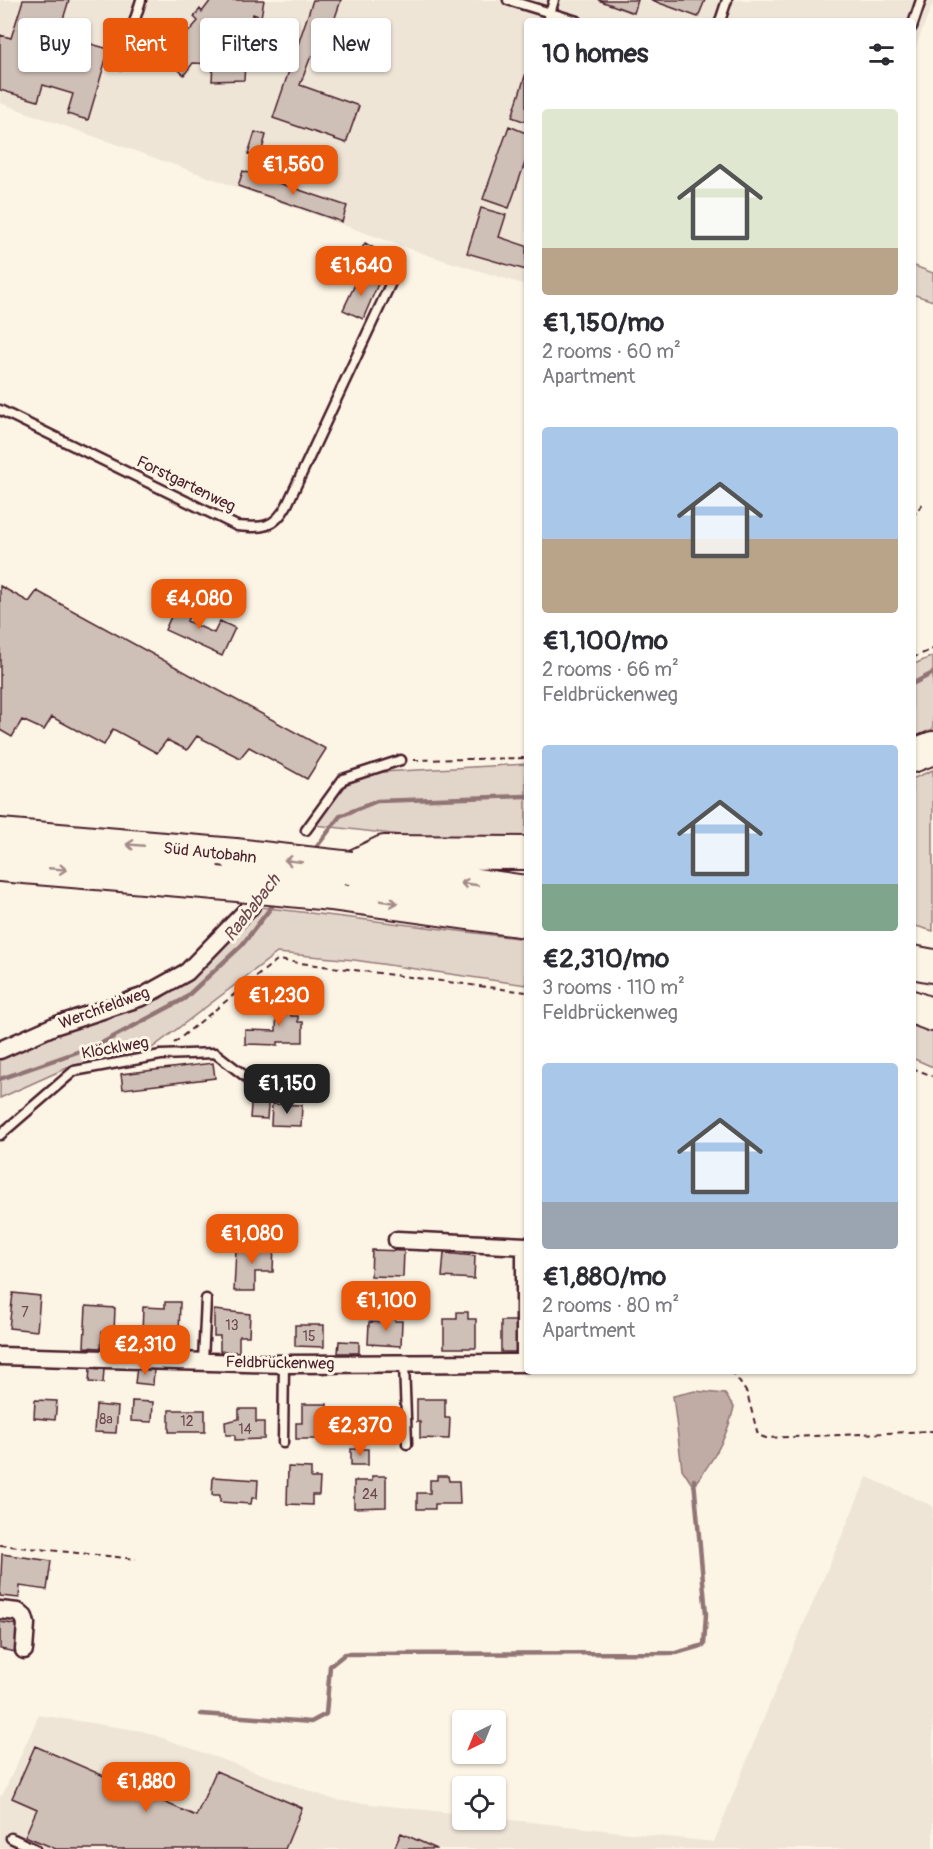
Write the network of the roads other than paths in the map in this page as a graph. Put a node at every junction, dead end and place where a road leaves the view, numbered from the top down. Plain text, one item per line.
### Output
1 (141, 0) edge
2 (508, 0) edge
3 (554, 0) edge
4 (727, 0) edge
5 (921, 0) edge
6 (550, 17) edge
7 (135, 18) edge
8 (721, 18) edge
9 (915, 18) edge
10 (395, 273) dead end
11 (0, 410) edge
12 (933, 748) edge
13 (916, 754) edge
14 (401, 760) road end
15 (306, 830) dead end
16 (0, 836) edge
17 (524, 853) edge
18 (0, 865) edge
19 (351, 868) junction
20 (524, 892) edge
21 (251, 906) dead end
22 (524, 921) edge
23 (916, 963) edge
24 (933, 966) edge
25 (916, 992) edge
26 (933, 995) edge
27 (916, 1009) edge
28 (933, 1015) edge
29 (0, 1050) edge
30 (250, 1080) dead end
31 (0, 1136) edge
32 (397, 1240) dead end
33 (524, 1246) edge
34 (206, 1299) dead end
35 (0, 1356) edge
36 (203, 1361) junction
37 (524, 1363) edge
38 (284, 1364) junction
39 (405, 1364) junction
40 (283, 1443) dead end
41 (407, 1444) dead end
42 (0, 1610) edge
43 (24, 1650) dead end
44 (11, 1838) dead end
45 (35, 1849) edge

1 - 7 lane
2 - 6 lane
3 - 6 lane
4 - 8 lane
5 - 9 lane
10 - 11 lane, Forstgartenweg
12 - 13 highway
14 - 15 lane
19 -> 16 highway, Süd Autobahn, bridge
17 - 19 highway
18 -> 22 highway, Süd Autobahn, bridge
20 -> 19 highway, Süd Autobahn
21 - 29 street, Werchfeldweg
23 - 24 highway
25 - 26 highway
27 - 28 highway
30 - 31 lane, Klöcklweg
32 - 33 street, Feldbrückenweg
34 - 36 lane
35 - 36 street, Feldbrückenweg
36 - 38 street, Feldbrückenweg
37 - 39 street, Feldbrückenweg
38 - 39 street, Feldbrückenweg
38 - 40 lane
39 - 41 lane
42 - 43 street
44 - 45 lane

